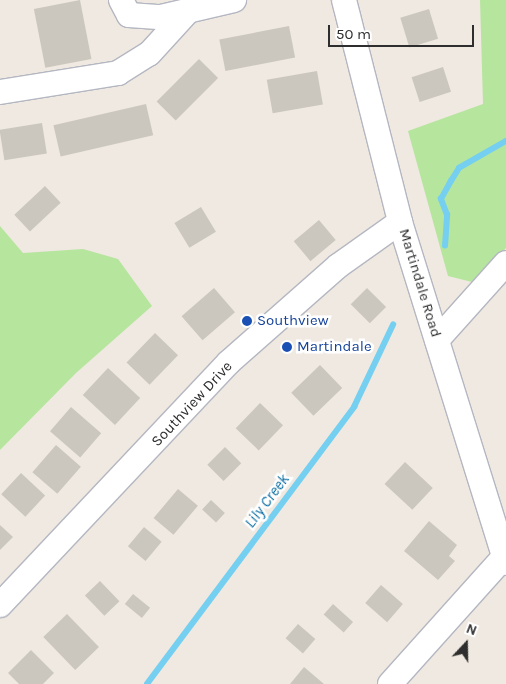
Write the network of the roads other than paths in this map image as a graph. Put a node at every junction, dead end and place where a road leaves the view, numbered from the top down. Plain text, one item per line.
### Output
1 (121, 0) edge
2 (234, 0) edge
3 (344, 0) edge
4 (189, 10) junction
5 (0, 92) edge
6 (400, 222) junction
7 (506, 263) edge
8 (437, 340) junction
9 (505, 560) edge
10 (0, 605) edge
11 (390, 684) edge

1 - 4 street
2 - 4 street
3 - 6 street, Martindale Road
4 - 5 street
6 - 8 street, Martindale Road
6 - 10 street, Southview Drive
7 - 8 street
8 - 9 street, Martindale Road
9 - 11 street

